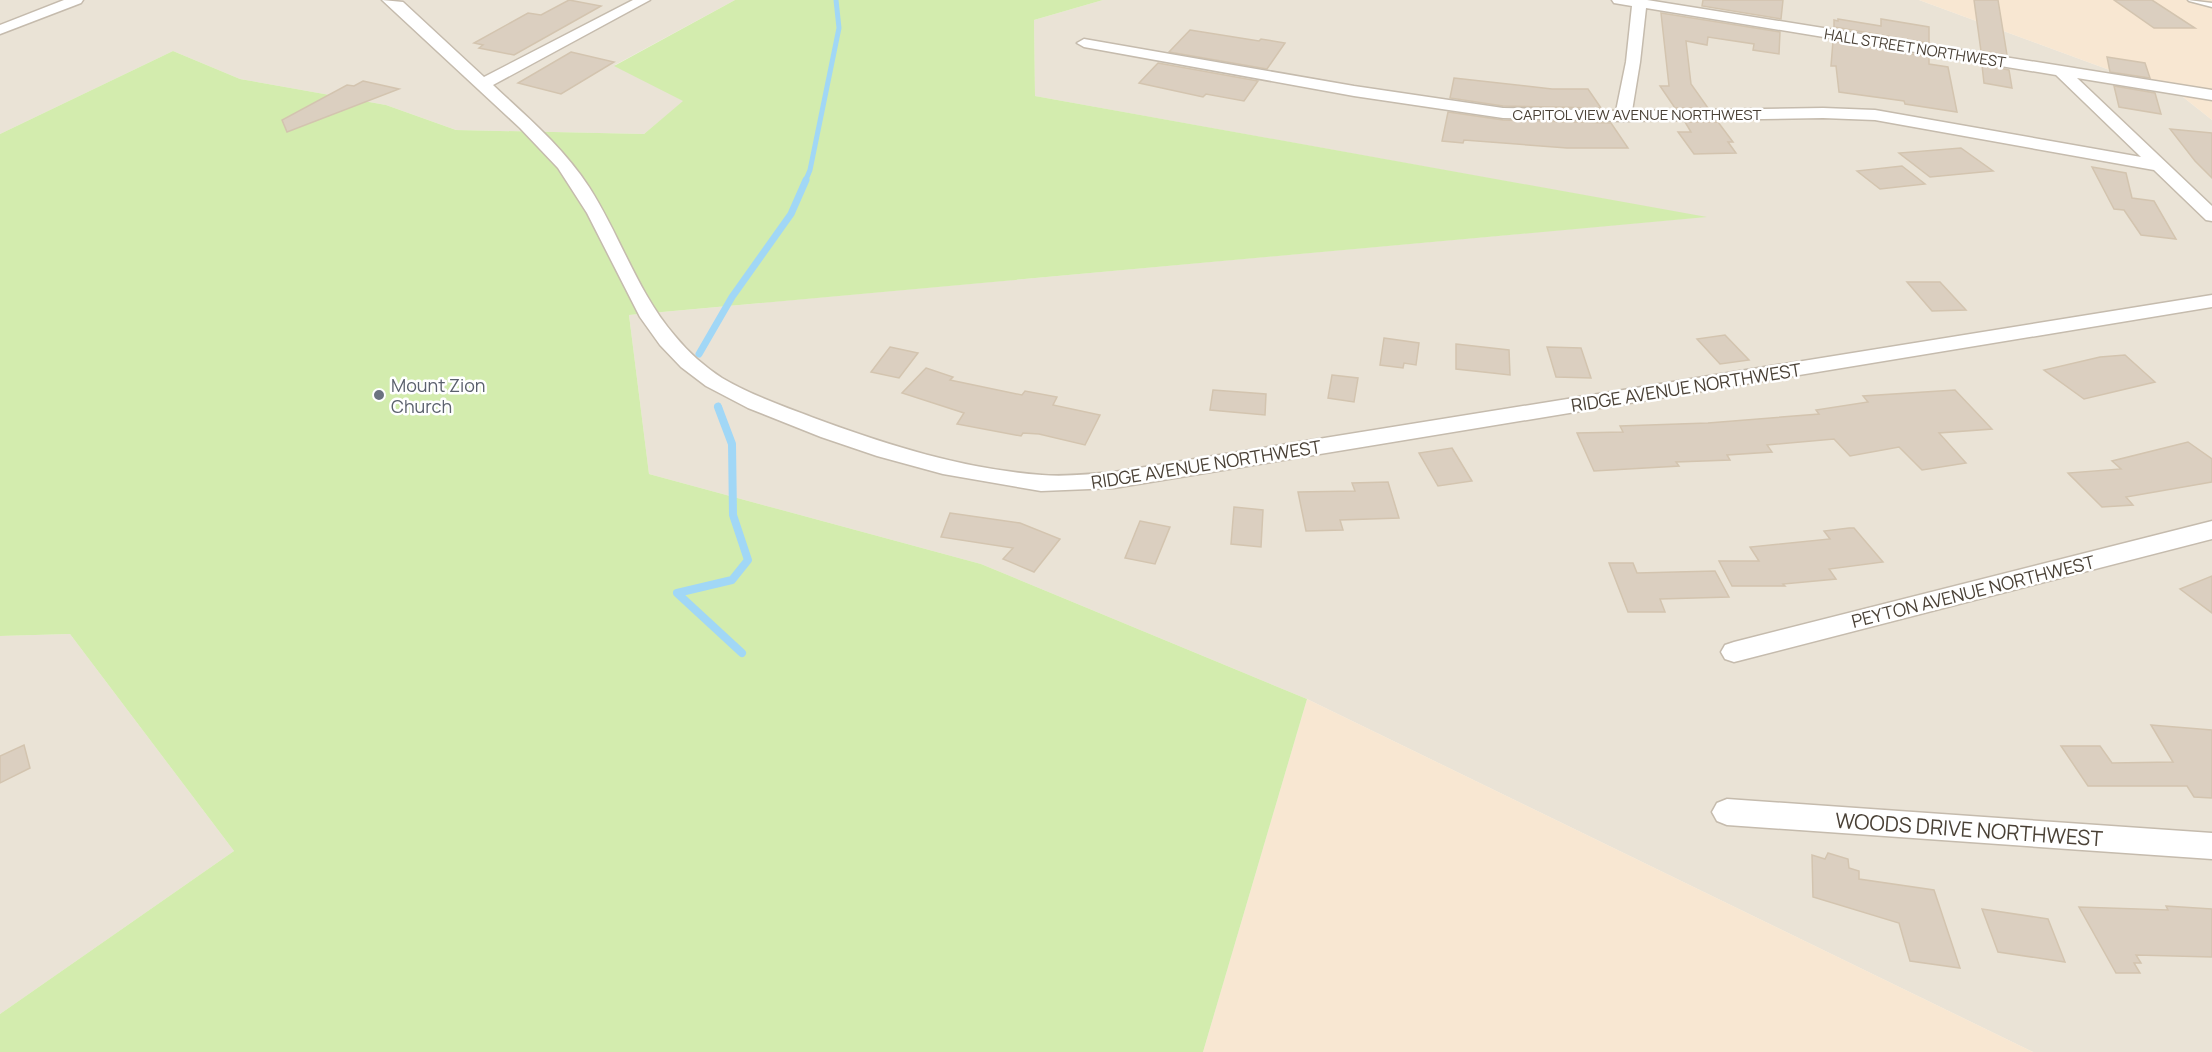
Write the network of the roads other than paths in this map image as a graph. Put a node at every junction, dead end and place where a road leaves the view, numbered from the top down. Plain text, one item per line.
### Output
1 (76, 0) edge
2 (389, 0) edge
3 (643, 0) edge
4 (1619, 0) edge
5 (2191, 0) edge
6 (1639, 2) edge
7 (2211, 2) edge
8 (0, 30) edge
9 (1084, 43) dead end
10 (2061, 71) junction
11 (483, 84) junction
12 (2212, 95) edge
13 (1623, 116) junction
14 (2157, 165) junction
15 (2212, 216) edge
16 (2212, 302) edge
17 (2212, 530) edge
18 (1734, 652) dead end
19 (1727, 812) dead end
20 (2212, 846) edge

1 - 8 street
2 - 11 street, RIDGE AVENUE NORTHWEST
3 - 11 street
4 - 6 street, HALL STREET NORTHWEST
5 - 7 lane
6 - 10 street, HALL STREET NORTHWEST
6 - 13 street
9 - 13 street, CAPITOL VIEW AVENUE NORTHWEST
10 - 12 street, HALL STREET NORTHWEST
10 - 14 street
11 - 16 street, RIDGE AVENUE NORTHWEST
13 - 14 street, CAPITOL VIEW AVENUE NORTHWEST
14 - 15 street
17 - 18 street, PEYTON AVENUE NORTHWEST
19 - 20 street, WOODS DRIVE NORTHWEST

